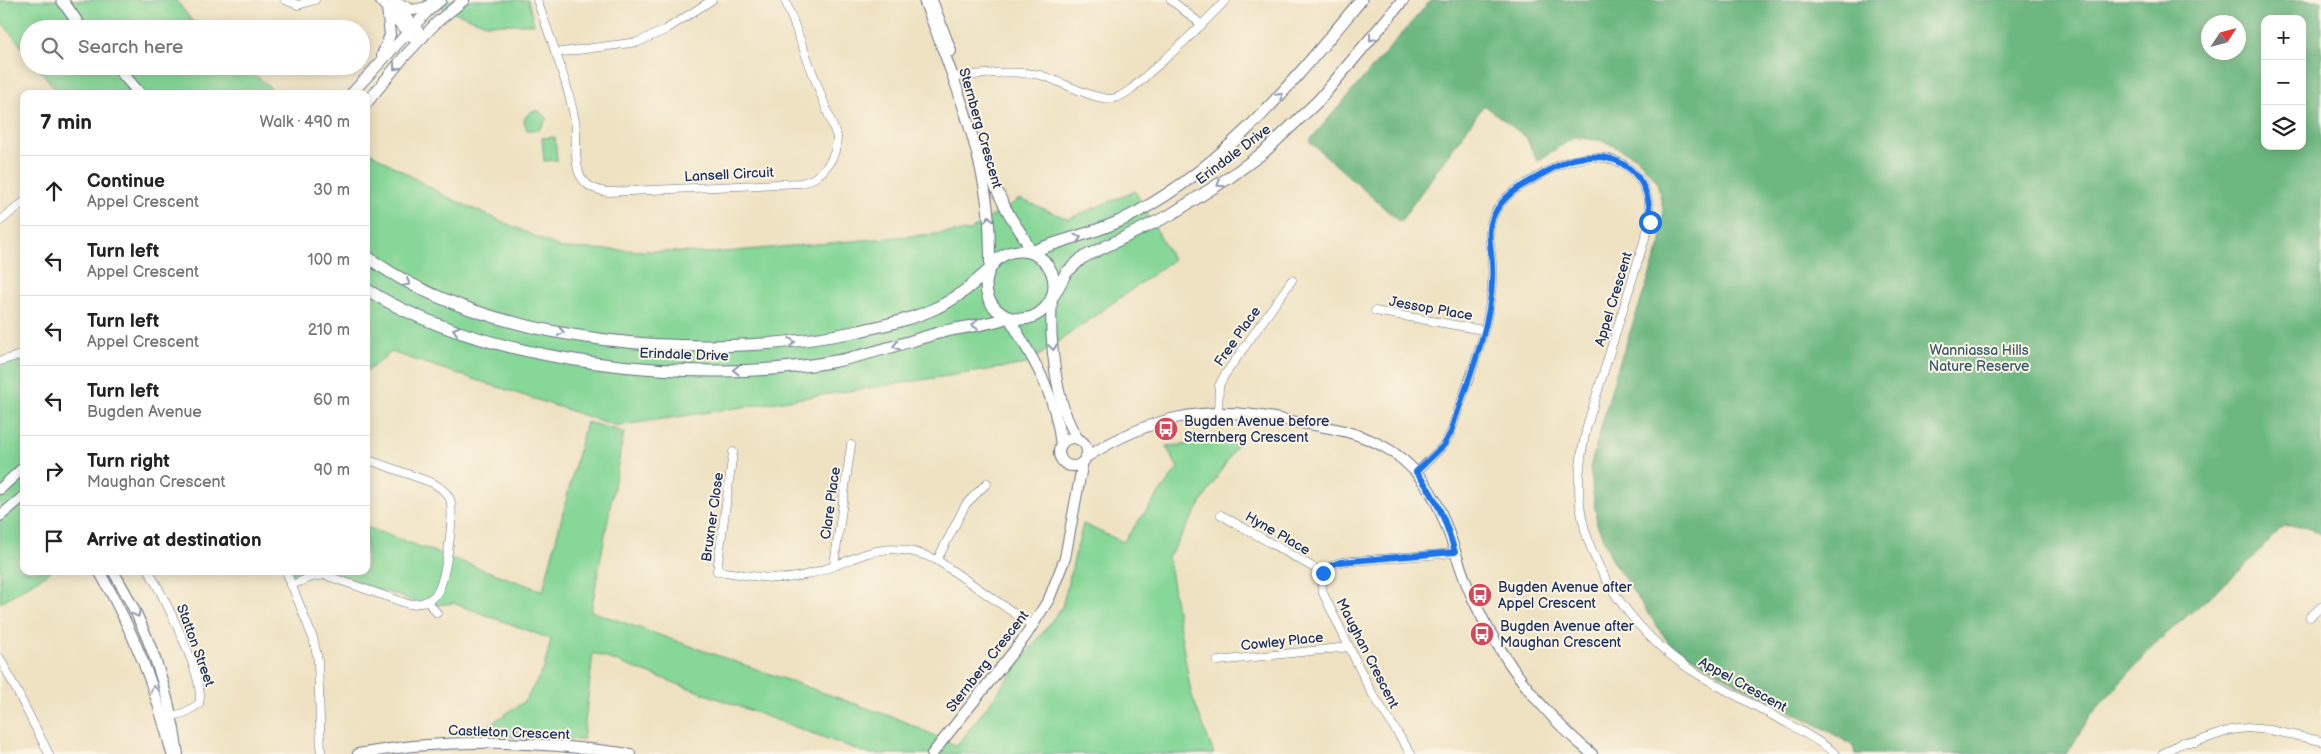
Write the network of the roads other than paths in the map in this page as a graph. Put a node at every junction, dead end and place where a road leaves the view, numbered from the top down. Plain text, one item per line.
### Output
1 (62, 0) edge
2 (285, 0) edge
3 (315, 0) edge
4 (435, 0) edge
5 (441, 0) edge
6 (464, 0) edge
7 (537, 0) edge
8 (712, 0) edge
9 (785, 0) edge
10 (924, 0) edge
11 (932, 0) edge
12 (1171, 0) edge
13 (1226, 0) edge
14 (1361, 0) edge
15 (1403, 0) edge
16 (389, 2) edge
17 (76, 20) edge
18 (1202, 25) junction
19 (411, 29) junction
20 (420, 40) junction
21 (555, 53) junction
22 (378, 65) junction
23 (370, 74) edge
24 (115, 75) edge
25 (124, 75) edge
26 (369, 75) edge
27 (956, 77) junction
28 (127, 90) edge
29 (137, 90) edge
30 (355, 90) edge
31 (370, 99) edge
32 (20, 205) edge
33 (0, 221) edge
34 (1030, 252) junction
35 (370, 259) edge
36 (990, 269) junction
37 (1292, 280) dead end
38 (370, 291) edge
39 (1053, 296) junction
40 (1375, 311) dead end
41 (1008, 317) junction
42 (1484, 330) junction
43 (20, 355) edge
44 (0, 361) edge
45 (1218, 412) junction
46 (1079, 440) junction
47 (1114, 440) junction
48 (850, 445) dead end
49 (1061, 445) junction
50 (734, 452) dead end
51 (370, 460) edge
52 (1084, 460) junction
53 (1066, 464) junction
54 (1416, 472) junction
55 (20, 473) edge
56 (987, 483) dead end
57 (0, 488) edge
58 (1077, 494) junction
59 (20, 499) edge
60 (20, 507) edge
61 (9, 508) junction
62 (1221, 515) dead end
63 (0, 516) edge
64 (1455, 552) junction
65 (938, 560) junction
66 (834, 565) junction
67 (1323, 573) junction
68 (101, 575) edge
69 (116, 575) edge
70 (151, 575) edge
71 (287, 575) edge
72 (291, 585) junction
73 (427, 601) junction
74 (2321, 608) edge
75 (437, 613) dead end
76 (2310, 617) dead end
77 (1033, 626) junction
78 (1349, 646) junction
79 (0, 658) edge
80 (1218, 661) dead end
81 (173, 716) junction
82 (162, 719) junction
83 (172, 736) junction
84 (2321, 741) edge
85 (934, 751) edge
86 (1407, 753) edge
87 (49, 754) edge
88 (166, 754) edge
89 (172, 754) edge
90 (178, 754) edge
91 (184, 754) edge
92 (320, 754) edge
93 (358, 754) edge
94 (630, 754) edge
95 (1592, 754) edge
96 (1836, 754) edge
97 (2162, 754) edge

1 - 17 main road
2 - 3 street
4 - 16 street
5 - 19 street
6 - 20 street
7 - 21 street, Lansell Circuit
8 - 21 street
9 - 21 street, Lansell Circuit
10 - 27 street, Sternberg Crescent
11 - 27 street, Sternberg Crescent
12 - 18 street
13 - 18 street
34 -> 14 main road, Erindale Drive
15 -> 39 main road, Erindale Drive
16 - 19 street
16 - 22 street
18 - 27 street
19 - 20 street
19 - 22 street
20 -> 31 street
22 - 23 street
24 - 28 main road
25 - 29 main road
26 - 30 street
27 - 34 street, Sternberg Crescent
36 -> 27 street, Sternberg Crescent
32 - 33 street
34 - 36 main road
34 - 39 main road
35 -> 36 main road, Erindale Drive
36 - 41 main road
37 - 45 street, Free Place
41 -> 38 main road, Erindale Drive
39 - 41 main road
39 -> 46 street
40 - 42 street, Jessop Place
41 - 49 street
42 - 54 street, Appel Crescent
42 - 96 street, Appel Crescent
43 - 44 street
45 - 47 street
45 - 54 street
46 - 47 street
46 - 49 street
46 - 52 street
47 - 52 street
48 - 66 street, Clare Place
49 - 53 street
50 - 66 street, Bruxner Close
51 - 73 street
52 - 53 street
52 - 58 street, Sternberg Crescent
53 - 58 street, Sternberg Crescent
54 - 64 street
55 - 57 street
56 - 65 street
58 - 77 street, Sternberg Crescent
59 - 61 street
60 - 61 street
61 - 63 street
62 - 67 street, Hyne Place
64 - 67 street
64 - 95 street
65 - 66 street, Bruxner Close
65 - 77 street, Bruxner Close
67 - 78 street, Maughan Crescent
82 -> 68 street
69 -> 81 street
70 - 81 street, Statton Street
71 - 72 street
72 - 73 street
72 - 92 street
73 - 75 street
74 - 76 street
77 - 85 street, Sternberg Crescent
78 - 80 street, Cowley Place
78 - 86 street, Maughan Crescent
79 - 87 street
81 - 82 street, Statton Street
81 - 83 street
82 - 83 street
83 - 88 street
83 - 89 street
83 - 90 street
83 - 91 street
84 - 97 street
93 - 94 street, Castleton Crescent

